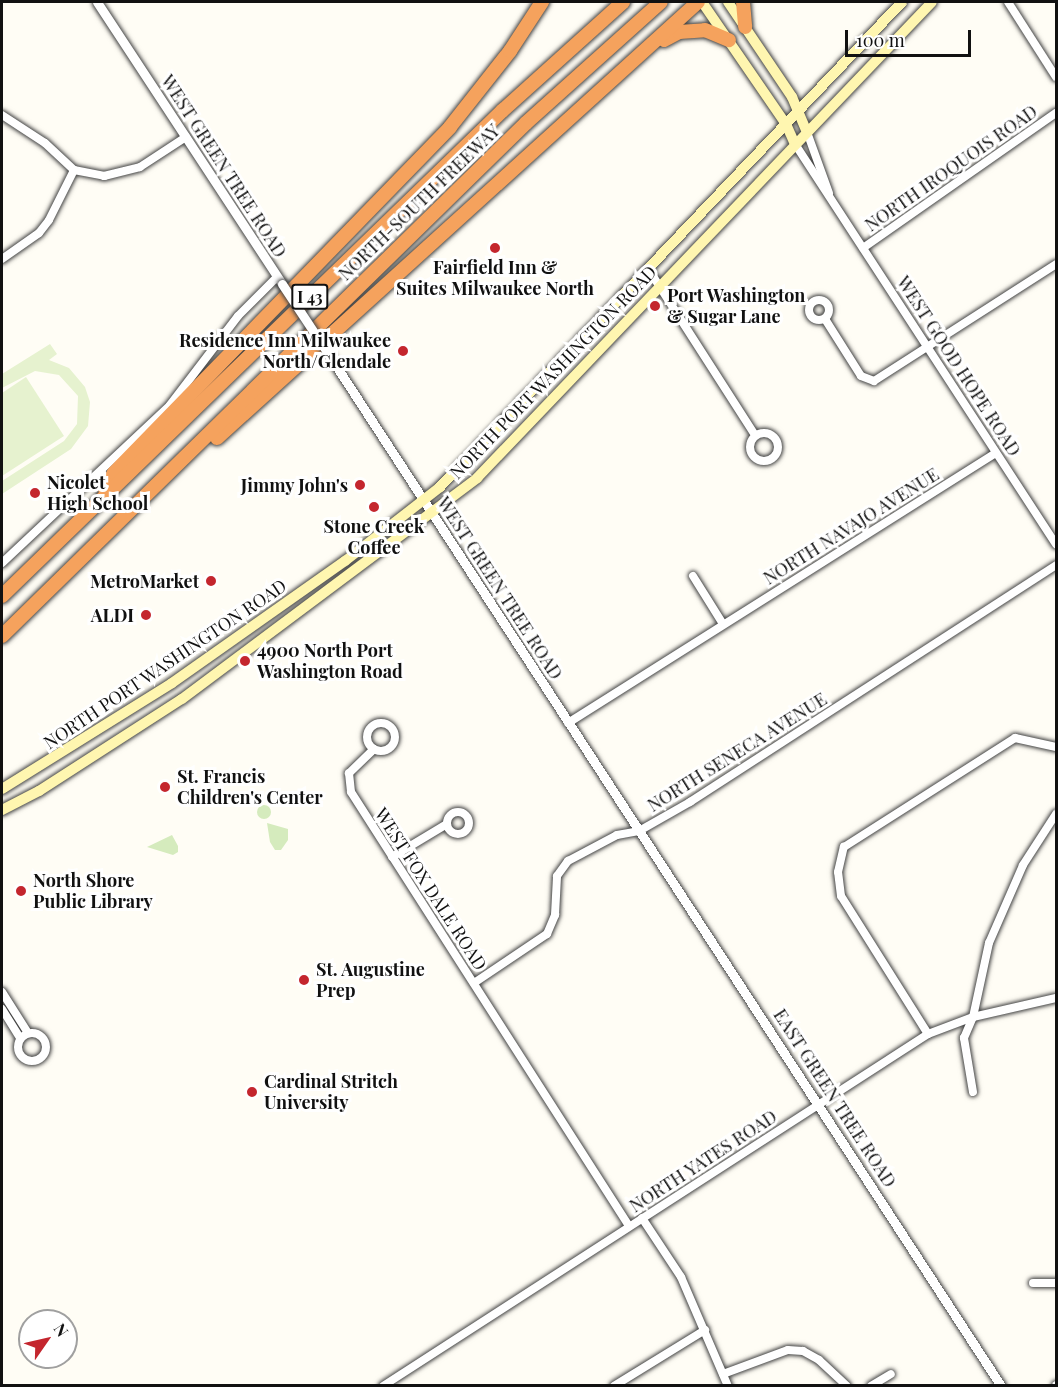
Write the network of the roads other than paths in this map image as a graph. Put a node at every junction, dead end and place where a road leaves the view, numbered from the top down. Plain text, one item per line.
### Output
1 (97, 2) edge
2 (542, 2) edge
3 (622, 2) edge
4 (661, 2) edge
5 (700, 2) edge
6 (728, 2) edge
7 (743, 2) edge
8 (902, 2) edge
9 (932, 2) edge
10 (1008, 2) edge
11 (745, 27) junction
12 (870, 35) junction
13 (729, 40) junction
14 (885, 49) junction
15 (646, 50) junction
16 (841, 66) junction
17 (1056, 77) edge
18 (856, 81) junction
19 (799, 111) junction
20 (1056, 113) edge
21 (2, 115) edge
22 (786, 124) junction
23 (807, 132) junction
24 (186, 136) junction
25 (795, 144) junction
26 (74, 170) junction
27 (834, 206) junction
28 (863, 248) junction
29 (2, 259) edge
30 (1056, 264) edge
31 (649, 270) junction
32 (280, 280) junction
33 (660, 287) junction
34 (825, 318) dead end
35 (602, 320) junction
36 (614, 335) junction
37 (928, 348) junction
38 (755, 435) dead end
39 (996, 453) junction
40 (464, 465) junction
41 (477, 478) junction
42 (147, 493) junction
43 (424, 501) junction
44 (98, 502) junction
45 (432, 515) junction
46 (1056, 544) edge
47 (2, 563) edge
48 (1056, 565) edge
49 (693, 576) dead end
50 (2, 596) edge
51 (723, 624) junction
52 (2, 636) edge
53 (568, 723) junction
54 (1056, 747) edge
55 (374, 749) dead end
56 (2, 789) edge
57 (2, 810) edge
58 (1056, 814) edge
59 (447, 824) dead end
60 (639, 831) junction
61 (392, 857) junction
62 (474, 983) junction
63 (2, 992) edge
64 (1056, 998) edge
65 (2, 1009) edge
66 (973, 1017) junction
67 (928, 1034) junction
68 (973, 1092) dead end
69 (819, 1104) junction
70 (642, 1218) junction
71 (629, 1226) junction
72 (1056, 1282) edge
73 (1033, 1283) dead end
74 (705, 1330) junction
75 (723, 1374) junction
76 (891, 1374) dead end
77 (383, 1386) edge
78 (614, 1386) edge
79 (728, 1386) edge
80 (847, 1386) edge
81 (871, 1386) edge
82 (1001, 1386) edge

1 - 24 street, WEST GREEN TREE ROAD
2 - 44 highway
3 - 44 highway, NORTH-SOUTH FREEWAY / I 43
4 - 42 highway, NORTH-SOUTH FREEWAY / I 43
5 - 13 main road, WEST GOOD HOPE ROAD
5 - 15 highway
6 - 11 main road, WEST GOOD HOPE ROAD
7 - 11 highway
8 - 12 main road, NORTH PORT WASHINGTON ROAD
9 - 14 main road, NORTH PORT WASHINGTON ROAD
10 - 17 street
11 - 19 main road, WEST GOOD HOPE ROAD
12 - 14 main road
12 - 16 main road, NORTH PORT WASHINGTON ROAD
13 - 15 highway
13 - 22 main road, WEST GOOD HOPE ROAD
14 - 18 main road, NORTH PORT WASHINGTON ROAD
15 - 42 highway
16 - 18 main road
16 - 19 main road, NORTH PORT WASHINGTON ROAD
18 - 23 main road, NORTH PORT WASHINGTON ROAD
19 - 22 main road, NORTH PORT WASHINGTON ROAD
19 - 23 main road, WEST GOOD HOPE ROAD
20 - 28 street, NORTH IROQUOIS ROAD
21 - 26 street
22 - 25 main road, WEST GOOD HOPE ROAD
22 - 31 main road, NORTH PORT WASHINGTON ROAD
23 - 25 main road, NORTH PORT WASHINGTON ROAD
23 - 27 street, WEST GOOD HOPE ROAD
24 - 26 street
24 - 32 street, WEST GREEN TREE ROAD
25 - 27 street, WEST GOOD HOPE ROAD
25 - 33 main road, NORTH PORT WASHINGTON ROAD
26 - 29 street
27 - 28 street, WEST GOOD HOPE ROAD
28 - 37 street, WEST GOOD HOPE ROAD
30 - 37 street
31 - 33 street
31 - 35 main road, NORTH PORT WASHINGTON ROAD
32 - 43 street, WEST GREEN TREE ROAD, bridge
32 - 47 street
33 - 36 main road, NORTH PORT WASHINGTON ROAD
33 - 38 street
34 - 37 street
35 - 36 main road
35 - 40 main road, NORTH PORT WASHINGTON ROAD
36 - 41 main road, NORTH PORT WASHINGTON ROAD
37 - 39 street, WEST GOOD HOPE ROAD
39 - 46 street, WEST GOOD HOPE ROAD
39 - 51 street, NORTH NAVAJO AVENUE
40 - 41 main road
40 - 43 main road, NORTH PORT WASHINGTON ROAD
41 - 45 main road, NORTH PORT WASHINGTON ROAD
42 - 52 highway, NORTH-SOUTH FREEWAY / I 43
43 - 45 street, WEST GREEN TREE ROAD
43 - 56 main road, NORTH PORT WASHINGTON ROAD
44 - 50 highway, NORTH-SOUTH FREEWAY / I 43
45 - 53 street, WEST GREEN TREE ROAD
45 - 57 main road, NORTH PORT WASHINGTON ROAD
48 - 60 street, NORTH SENECA AVENUE
49 - 51 street
51 - 53 street, NORTH NAVAJO AVENUE
53 - 60 street, WEST GREEN TREE ROAD
54 - 67 street
55 - 61 street, WEST FOX DALE ROAD
58 - 66 street
59 - 61 street
60 - 62 street, NORTH SENECA AVENUE
60 - 69 street, EAST GREEN TREE ROAD
61 - 62 street, WEST FOX DALE ROAD
62 - 71 street, WEST FOX DALE ROAD
63 - 65 street
64 - 66 street, NORTH YATES ROAD
66 - 67 street, NORTH YATES ROAD
66 - 68 street
67 - 69 street, NORTH YATES ROAD
69 - 70 street, NORTH YATES ROAD
69 - 82 street, EAST GREEN TREE ROAD
70 - 71 street, NORTH YATES ROAD
70 - 74 street
71 - 77 street, NORTH YATES ROAD
72 - 73 street
74 - 75 street
74 - 78 street
75 - 79 street
75 - 80 street
76 - 81 street

